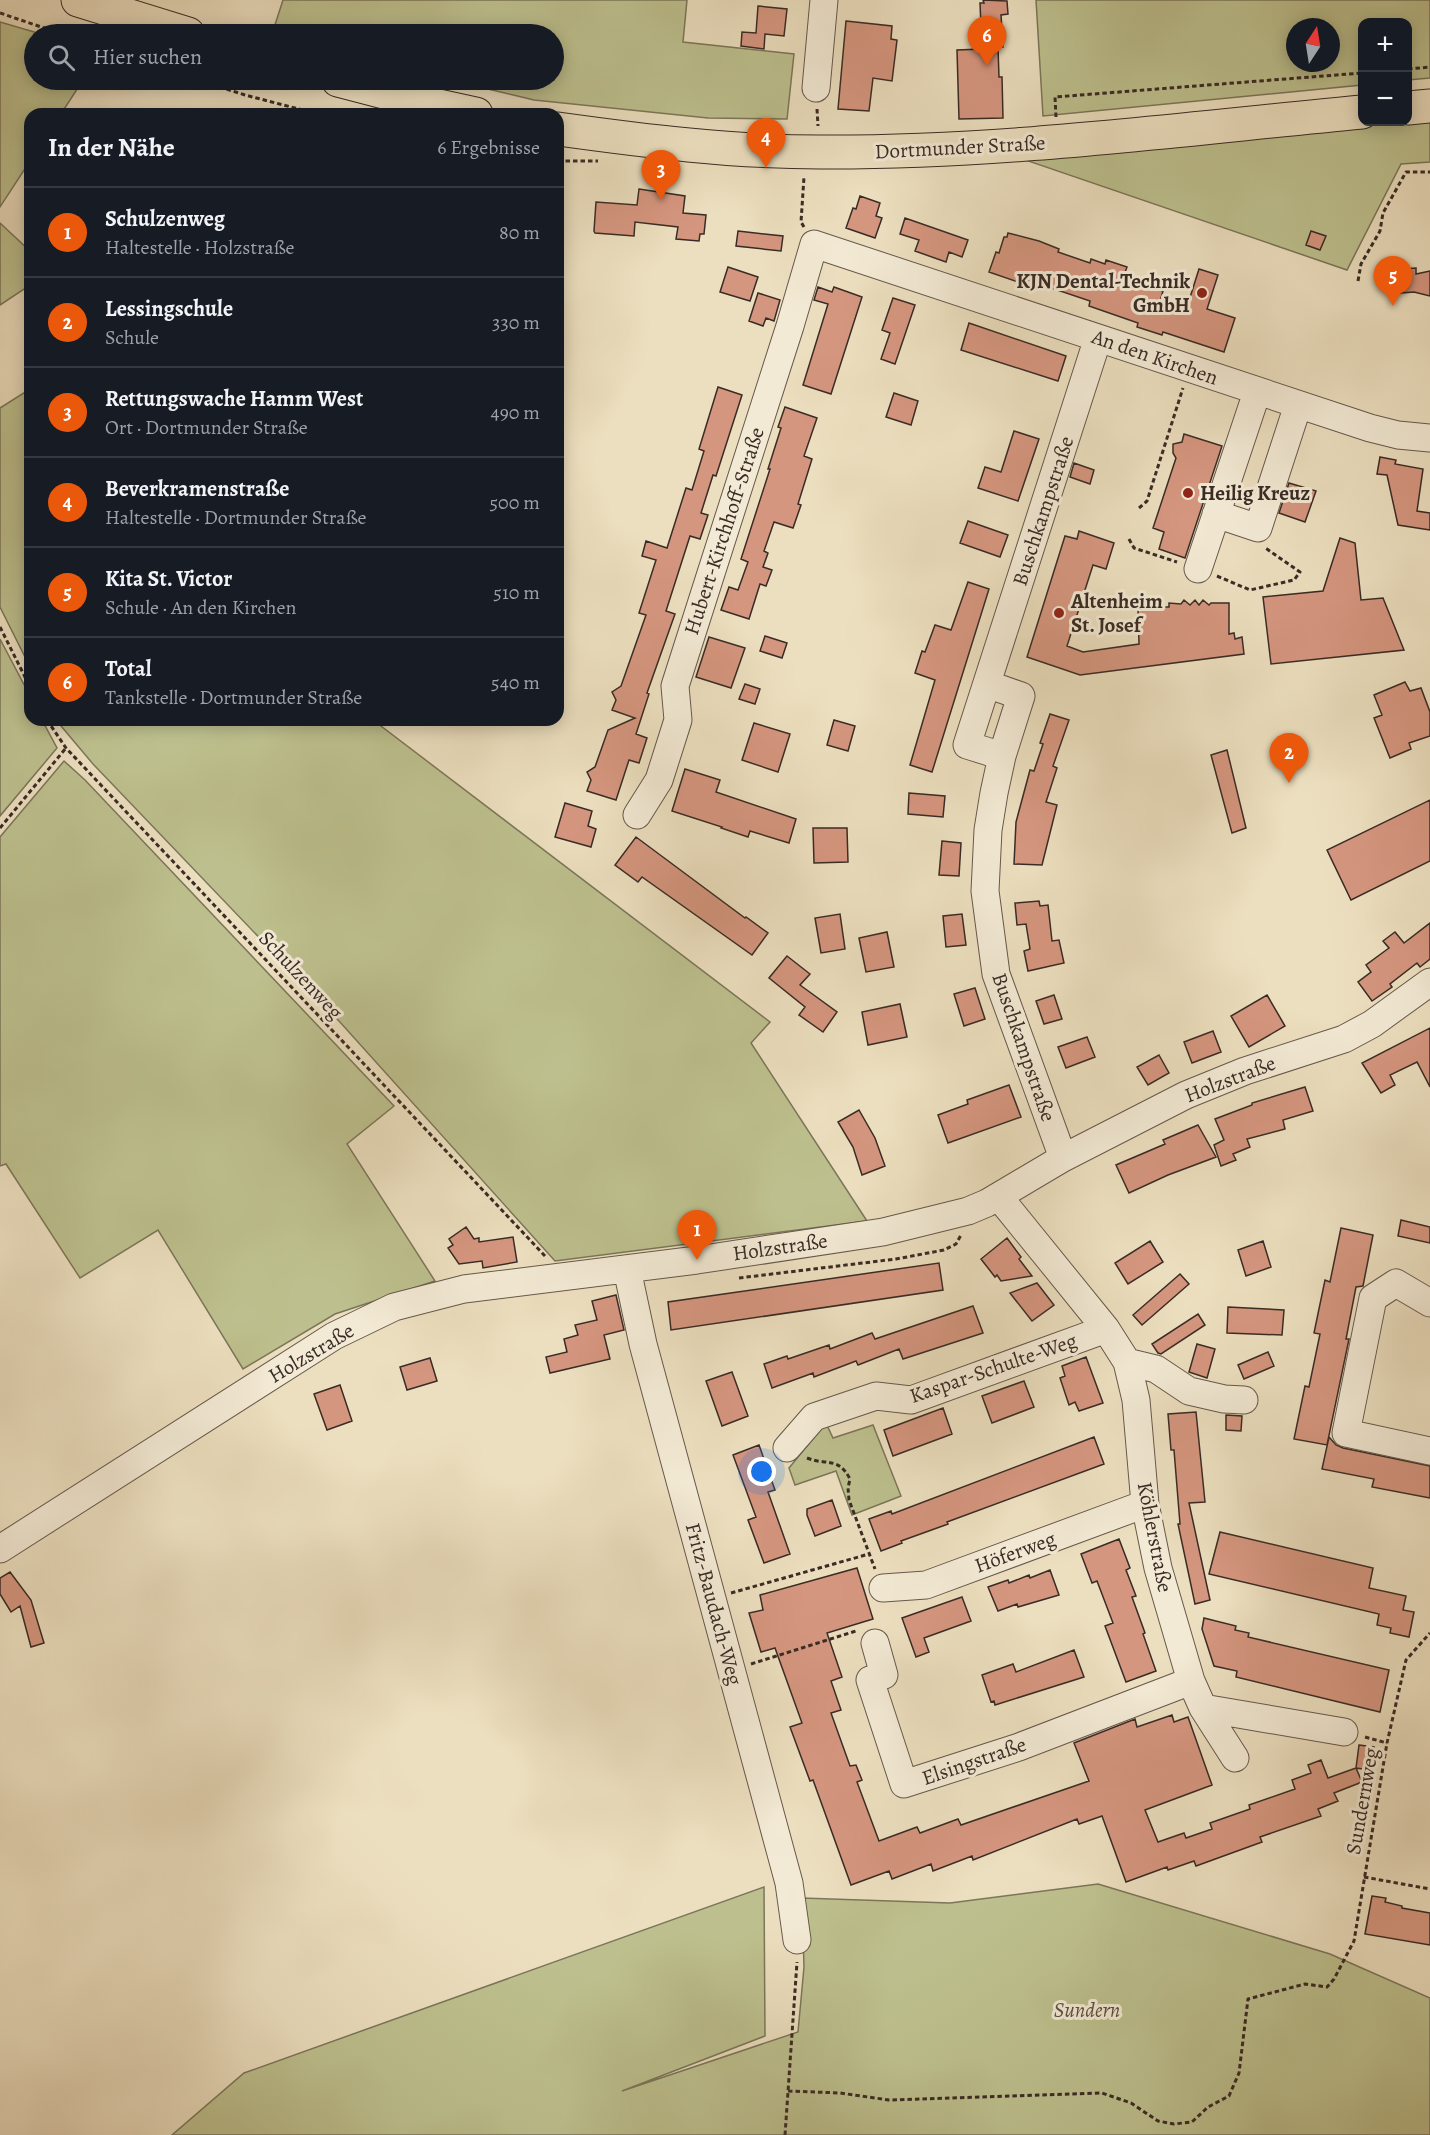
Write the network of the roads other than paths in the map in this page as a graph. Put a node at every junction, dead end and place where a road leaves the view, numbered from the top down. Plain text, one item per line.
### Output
1 (78, 0) edge
2 (824, 0) edge
3 (156, 24) edge
4 (816, 88) dead end
5 (377, 90) edge
6 (1430, 106) edge
7 (448, 108) edge
8 (1412, 108) edge
9 (1358, 112) edge
10 (564, 130) edge
11 (814, 244) joint
12 (1098, 338) junction
13 (1257, 392) junction
14 (1298, 405) junction
15 (1430, 438) edge
16 (1216, 514) junction
17 (1198, 569) road end
18 (987, 684) junction
19 (1002, 756) junction
20 (637, 814) dead end
21 (1430, 982) edge
22 (1063, 1158) junction
23 (999, 1197) junction
24 (627, 1269) junction
25 (1430, 1303) edge
26 (1106, 1329) junction
27 (1127, 1362) junction
28 (1244, 1400) dead end
29 (787, 1448) road end
30 (1430, 1451) edge
31 (1145, 1504) junction
32 (0, 1549) edge
33 (883, 1588) road end
34 (865, 1637) road end
35 (1191, 1681) junction
36 (1203, 1707) junction
37 (1344, 1732) dead end
38 (1235, 1758) dead end
39 (797, 1940) road end

1 - 3 main road
2 - 4 street
5 - 7 main road
6 - 8 main road
9 - 10 main road, Dortmunder Straße
11 - 12 street, An den Kirchen
11 - 20 street, Hubert-Kirchhoff-Straße
12 - 13 street, An den Kirchen
12 - 18 street, Buschkampstraße
13 - 14 street, An den Kirchen
13 - 16 street
14 - 15 street, An den Kirchen
14 - 16 street
16 - 17 street
18 - 19 street, Buschkampstraße
18 - 19 street, Buschkampstraße
19 - 22 street, Buschkampstraße
21 - 22 street, Holzstraße
22 - 23 street, Holzstraße
23 - 24 street, Holzstraße
23 - 26 street, Köhlerstraße
24 - 32 street, Holzstraße
24 - 39 street, Fritz-Baudach-Weg
25 - 30 street
26 - 27 street, Köhlerstraße
26 - 29 street, Kaspar-Schulte-Weg
27 - 28 street
27 - 31 street, Köhlerstraße
31 - 33 street, Höferweg
31 - 35 street, Köhlerstraße
34 - 35 street, Elsingstraße
35 - 36 street, Köhlerstraße
36 - 37 street
36 - 38 street, Köhlerstraße

